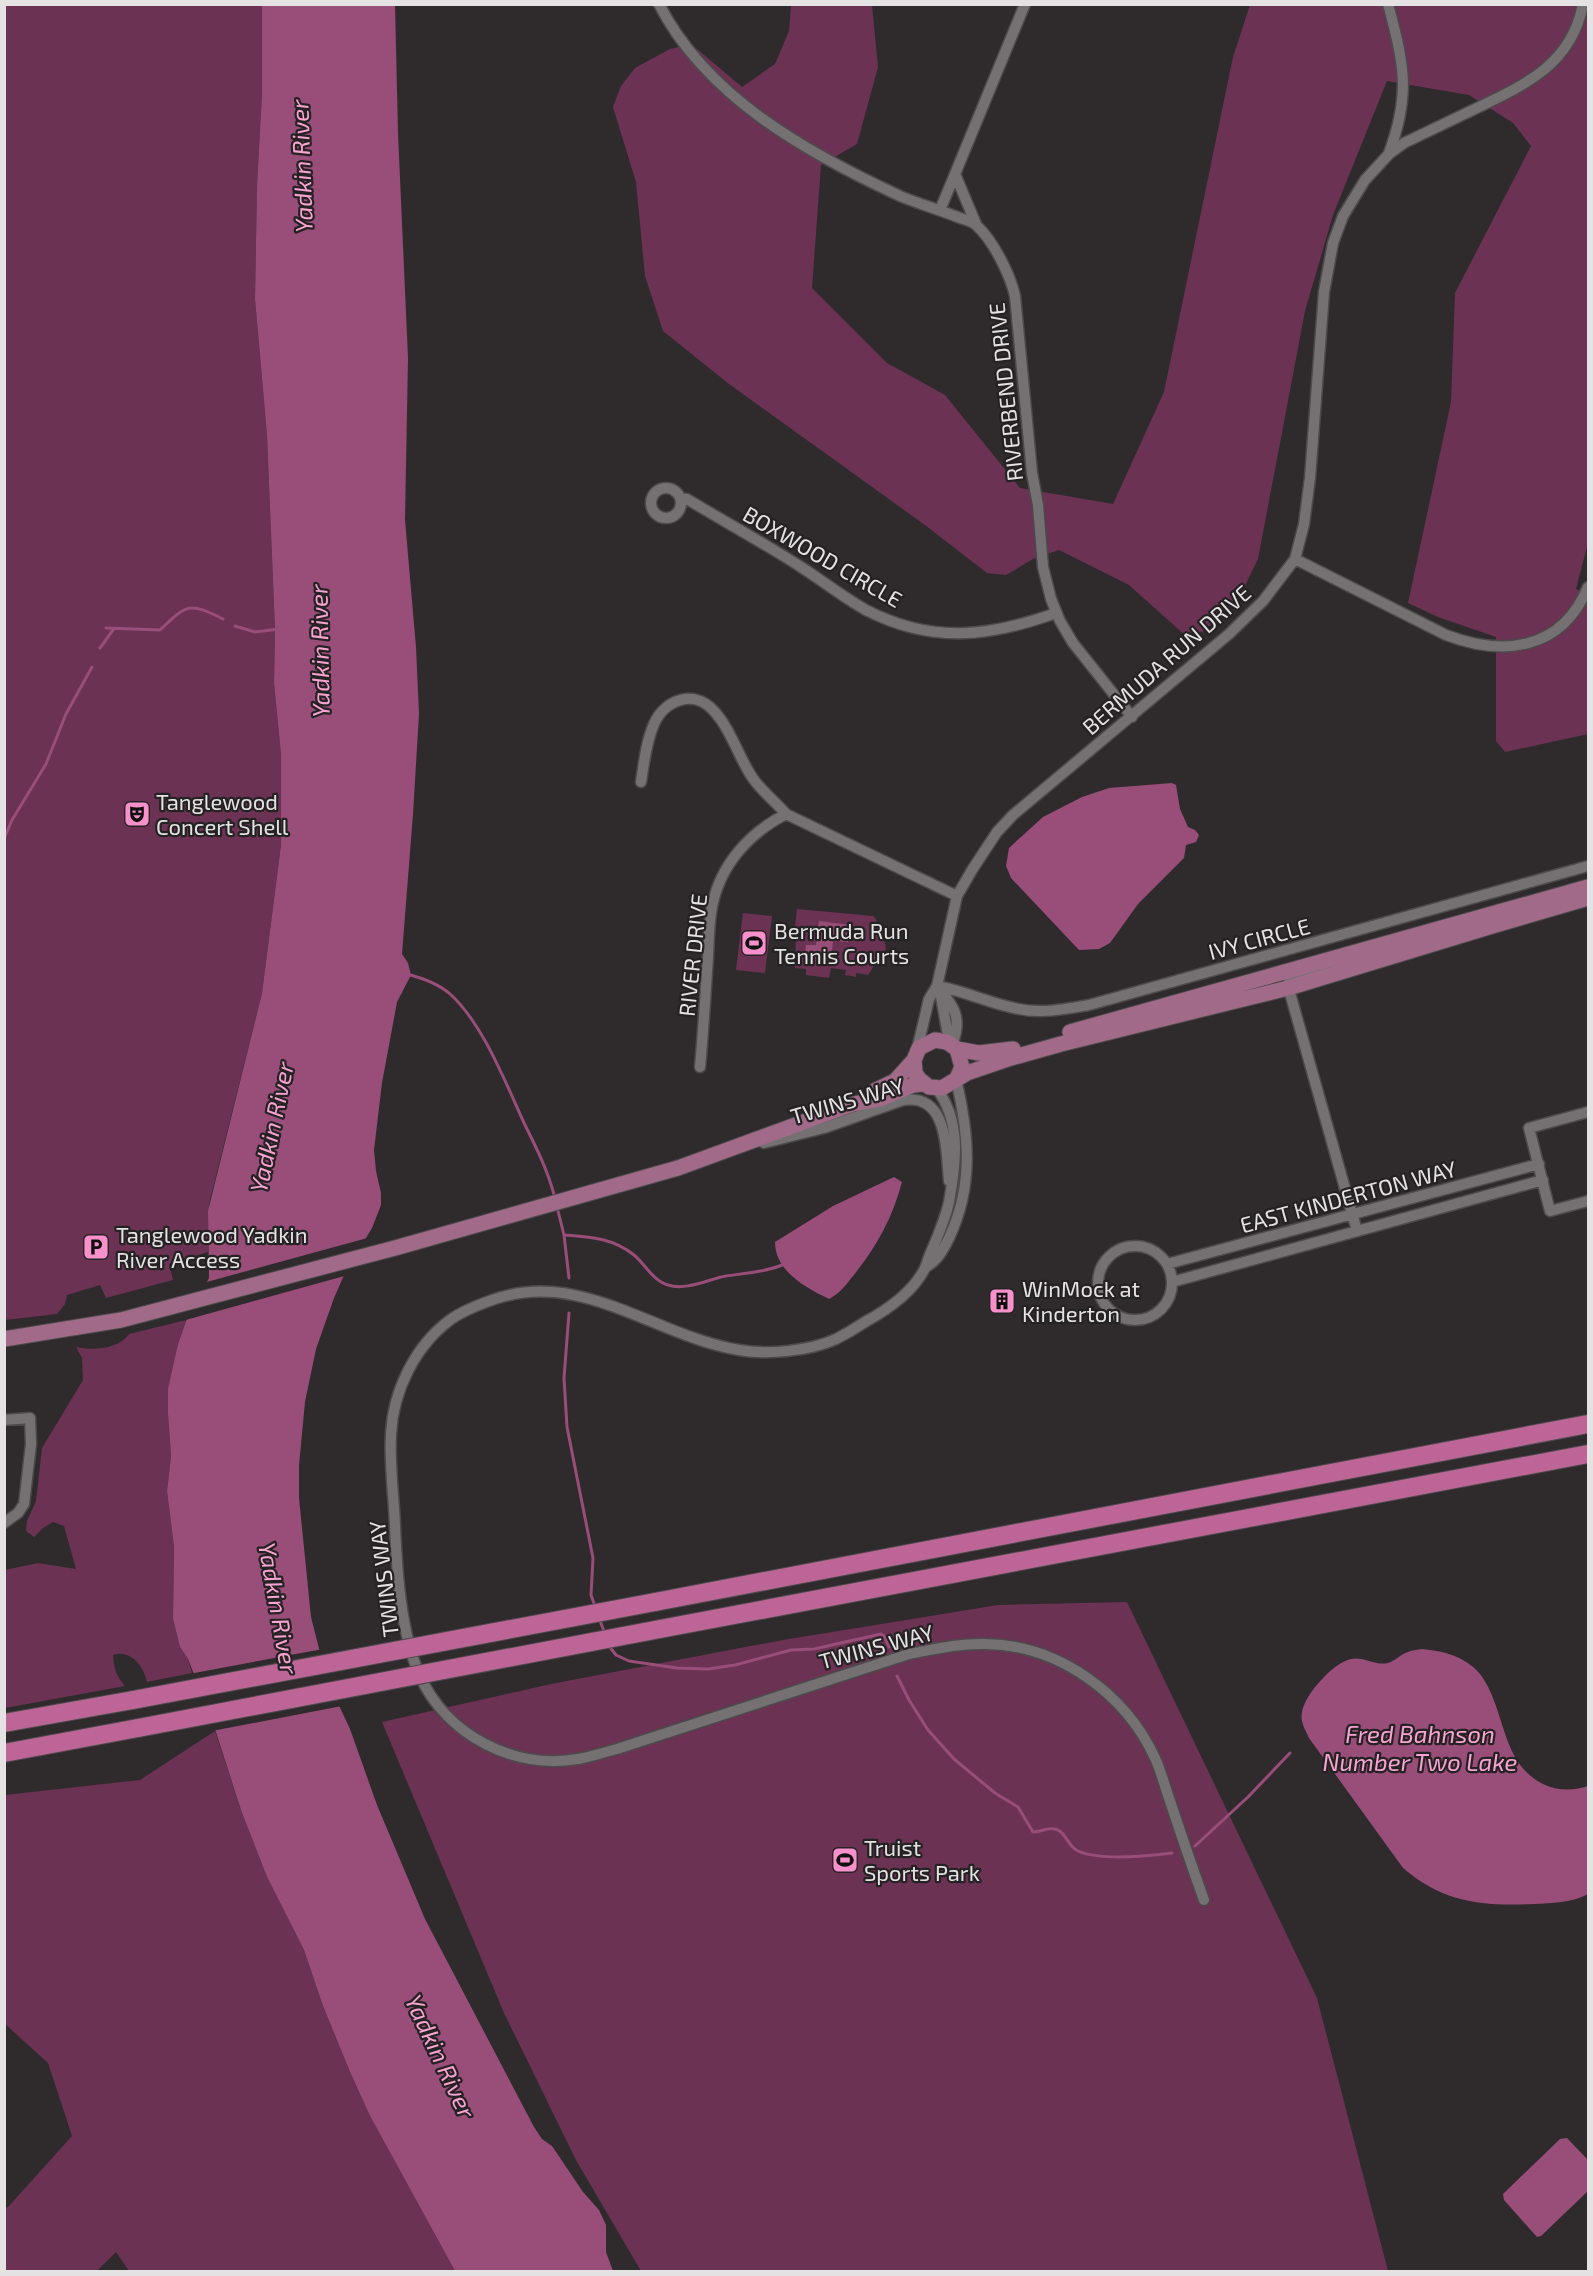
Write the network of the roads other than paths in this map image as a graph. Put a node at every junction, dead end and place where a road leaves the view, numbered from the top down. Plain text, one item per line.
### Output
1 (659, 4) edge
2 (1025, 4) edge
3 (1388, 4) edge
4 (1583, 4) edge
5 (1389, 154) junction
6 (955, 174) junction
7 (940, 210) junction
8 (976, 224) junction
9 (680, 498) dead end
10 (1295, 560) junction
11 (1588, 587) edge
12 (1056, 613) junction
13 (1132, 717) junction
14 (640, 782) dead end
15 (786, 814) junction
16 (1588, 866) edge
17 (1588, 887) edge
18 (957, 896) junction
19 (1588, 898) edge
20 (1388, 943) junction
21 (938, 986) junction
22 (1288, 988) junction
23 (955, 1047) junction
24 (915, 1057) junction
25 (700, 1067) dead end
26 (957, 1079) junction
27 (930, 1086) junction
28 (853, 1104) junction
29 (1588, 1112) edge
30 (723, 1153) junction
31 (1539, 1164) junction
32 (1542, 1180) junction
33 (950, 1190) junction
34 (1588, 1201) edge
35 (1352, 1215) junction
36 (1357, 1231) junction
37 (1167, 1264) junction
38 (926, 1267) junction
39 (1172, 1282) junction
40 (4, 1338) edge
41 (4, 1420) edge
42 (1588, 1424) edge
43 (1588, 1454) edge
44 (4, 1523) edge
45 (4, 1723) edge
46 (4, 1754) edge
47 (1204, 1900) dead end

1 - 7 street
2 - 6 street
3 - 5 street, BERMUDA RUN DRIVE
4 - 5 street, BERMUDA RUN DRIVE
5 - 10 street, BERMUDA RUN DRIVE
6 - 7 street
6 - 8 street, RIVERBEND DRIVE
7 - 8 street
8 - 12 street, RIVERBEND DRIVE
9 - 12 street, BOXWOOD CIRCLE
10 - 11 street
10 - 13 street, BERMUDA RUN DRIVE
12 - 13 street, RIVERBEND DRIVE
13 - 18 street, BERMUDA RUN DRIVE
14 - 15 street
15 - 18 street
15 - 25 street, RIVER DRIVE
16 - 21 street, IVY CIRCLE
17 - 20 main road
18 - 21 street, BERMUDA RUN DRIVE
19 - 22 main road
20 - 22 street
20 - 23 main road
21 - 23 street, BERMUDA RUN DRIVE
21 - 24 street, BERMUDA RUN DRIVE
22 - 26 main road
22 - 35 street
23 - 24 main road
23 - 26 main road
24 - 27 main road
24 - 28 main road
26 - 27 main road
26 - 38 street, TWINS WAY
27 - 28 main road
27 - 33 street, TWINS WAY
28 - 30 main road
29 - 31 street
30 - 33 street, TWINS WAY
30 - 40 main road
31 - 32 street
31 - 35 street, EAST KINDERTON WAY
32 - 34 street
32 - 36 street, EAST KINDERTON WAY
33 - 38 street, TWINS WAY
35 - 36 street
35 - 37 street, EAST KINDERTON WAY
36 - 39 street, EAST KINDERTON WAY
37 - 39 street
37 - 39 street
38 - 47 street, TWINS WAY
41 - 44 street
42 - 45 highway, bridge
43 - 46 highway, bridge

